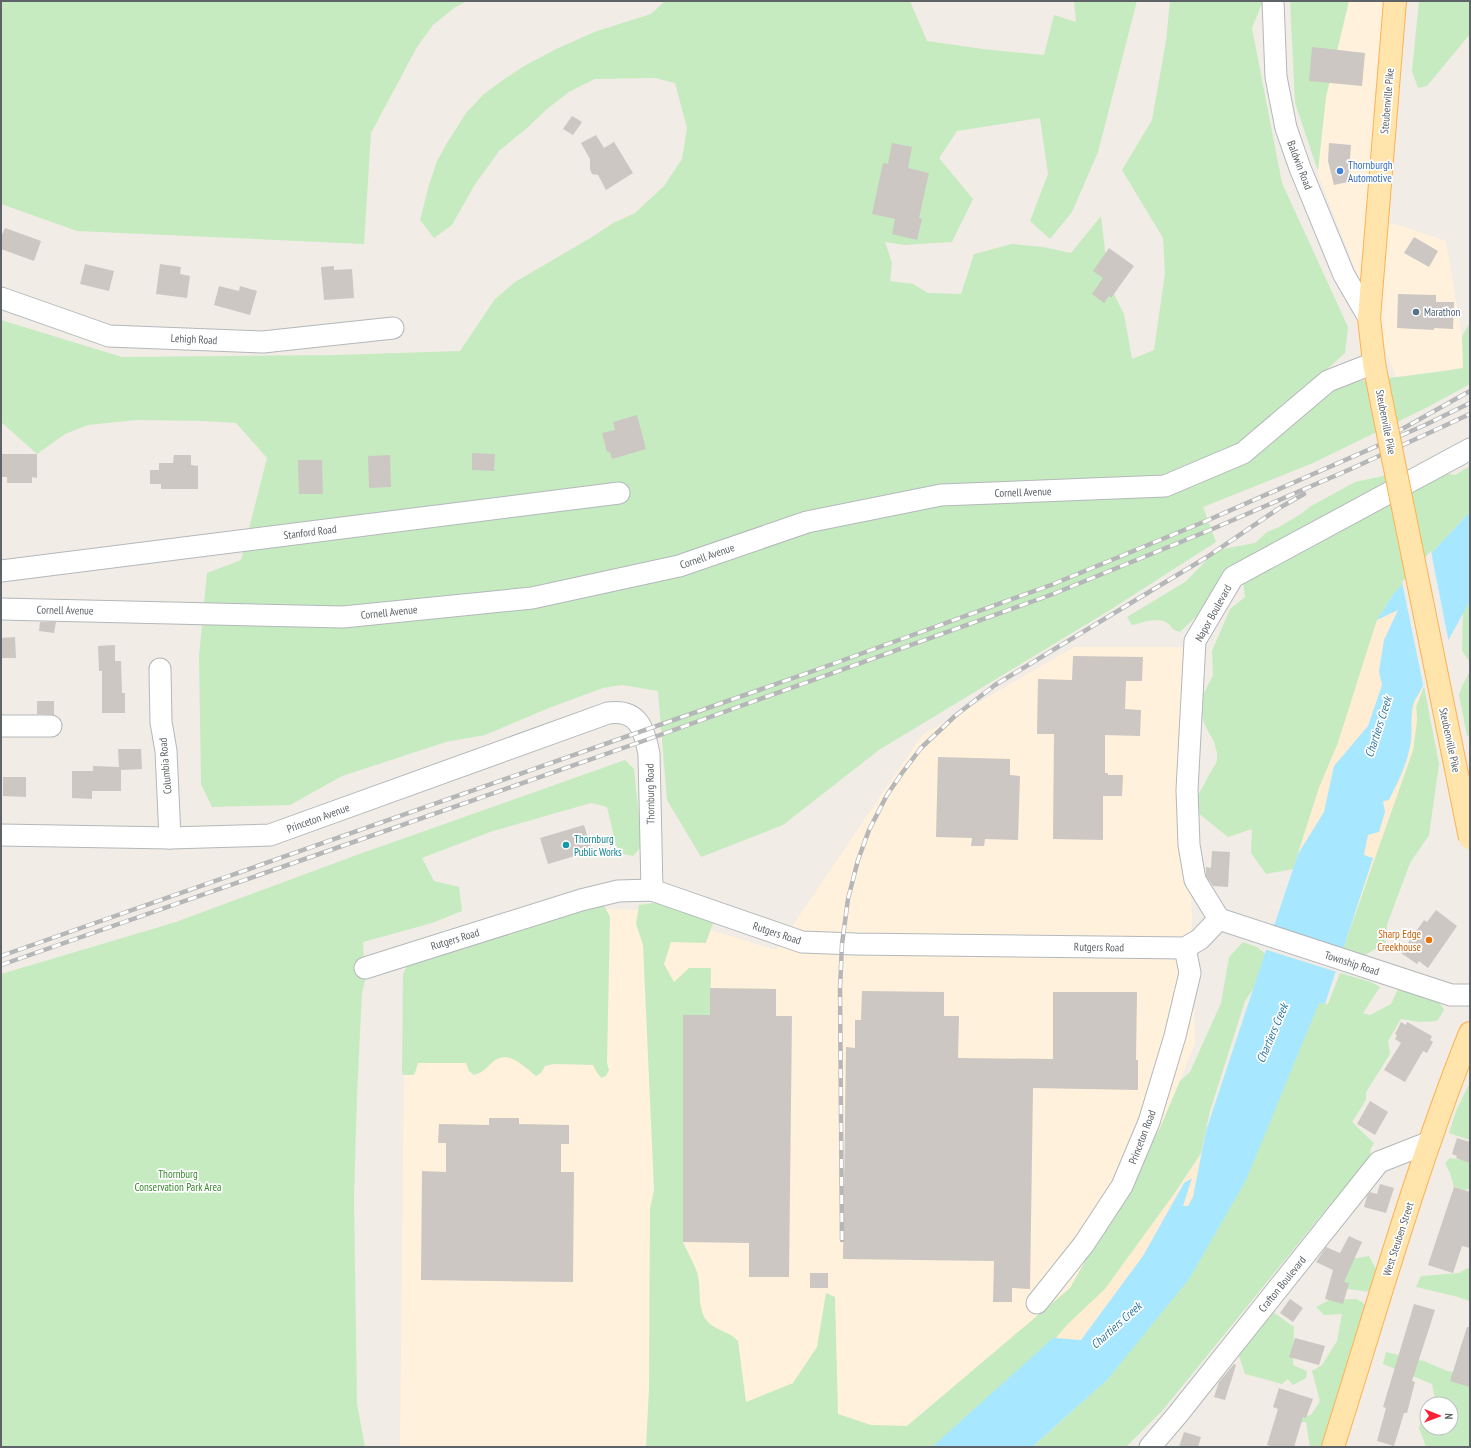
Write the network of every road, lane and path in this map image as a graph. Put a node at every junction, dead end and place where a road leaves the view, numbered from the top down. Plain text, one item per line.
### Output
1 (1273, 1) edge
2 (1395, 1) edge
3 (1, 298) edge
4 (1369, 318) junction
5 (393, 328) dead end
6 (1374, 363) junction
7 (1470, 450) edge
8 (620, 494) dead end
9 (1, 571) edge
10 (1, 609) edge
11 (160, 669) dead end
12 (619, 711) joint
13 (1, 726) edge
14 (51, 726) dead end
15 (1, 836) edge
16 (170, 838) junction
17 (1470, 838) edge
18 (652, 890) junction
19 (1227, 922) junction
20 (1185, 948) junction
21 (365, 968) dead end
22 (1470, 995) edge
23 (1470, 1032) edge
24 (1430, 1142) junction
25 (1037, 1303) dead end
26 (1150, 1447) edge
27 (1333, 1447) edge

1 - 4 street, Baldwin Road
2 - 4 main road, Steubenville Pike
3 - 5 street, Lehigh Road
4 - 6 main road, Steubenville Pike
6 - 10 street, Cornell Avenue
6 - 17 main road, Steubenville Pike, bridge
7 - 19 street, Napor Boulevard
8 - 9 street, Stanford Road
11 - 16 street, Columbia Road
12 - 16 street, Princeton Avenue
12 - 18 street, Thornburg Road
13 - 14 street
15 - 16 street, Princeton Avenue
18 - 20 street, Rutgers Road
18 - 21 street, Rutgers Road
19 - 20 street
19 - 22 street, Township Road
20 - 25 street, Princeton Road
23 - 24 main road, West Steuben Street
24 - 26 street, Crafton Boulevard
24 - 27 main road, West Steuben Street

